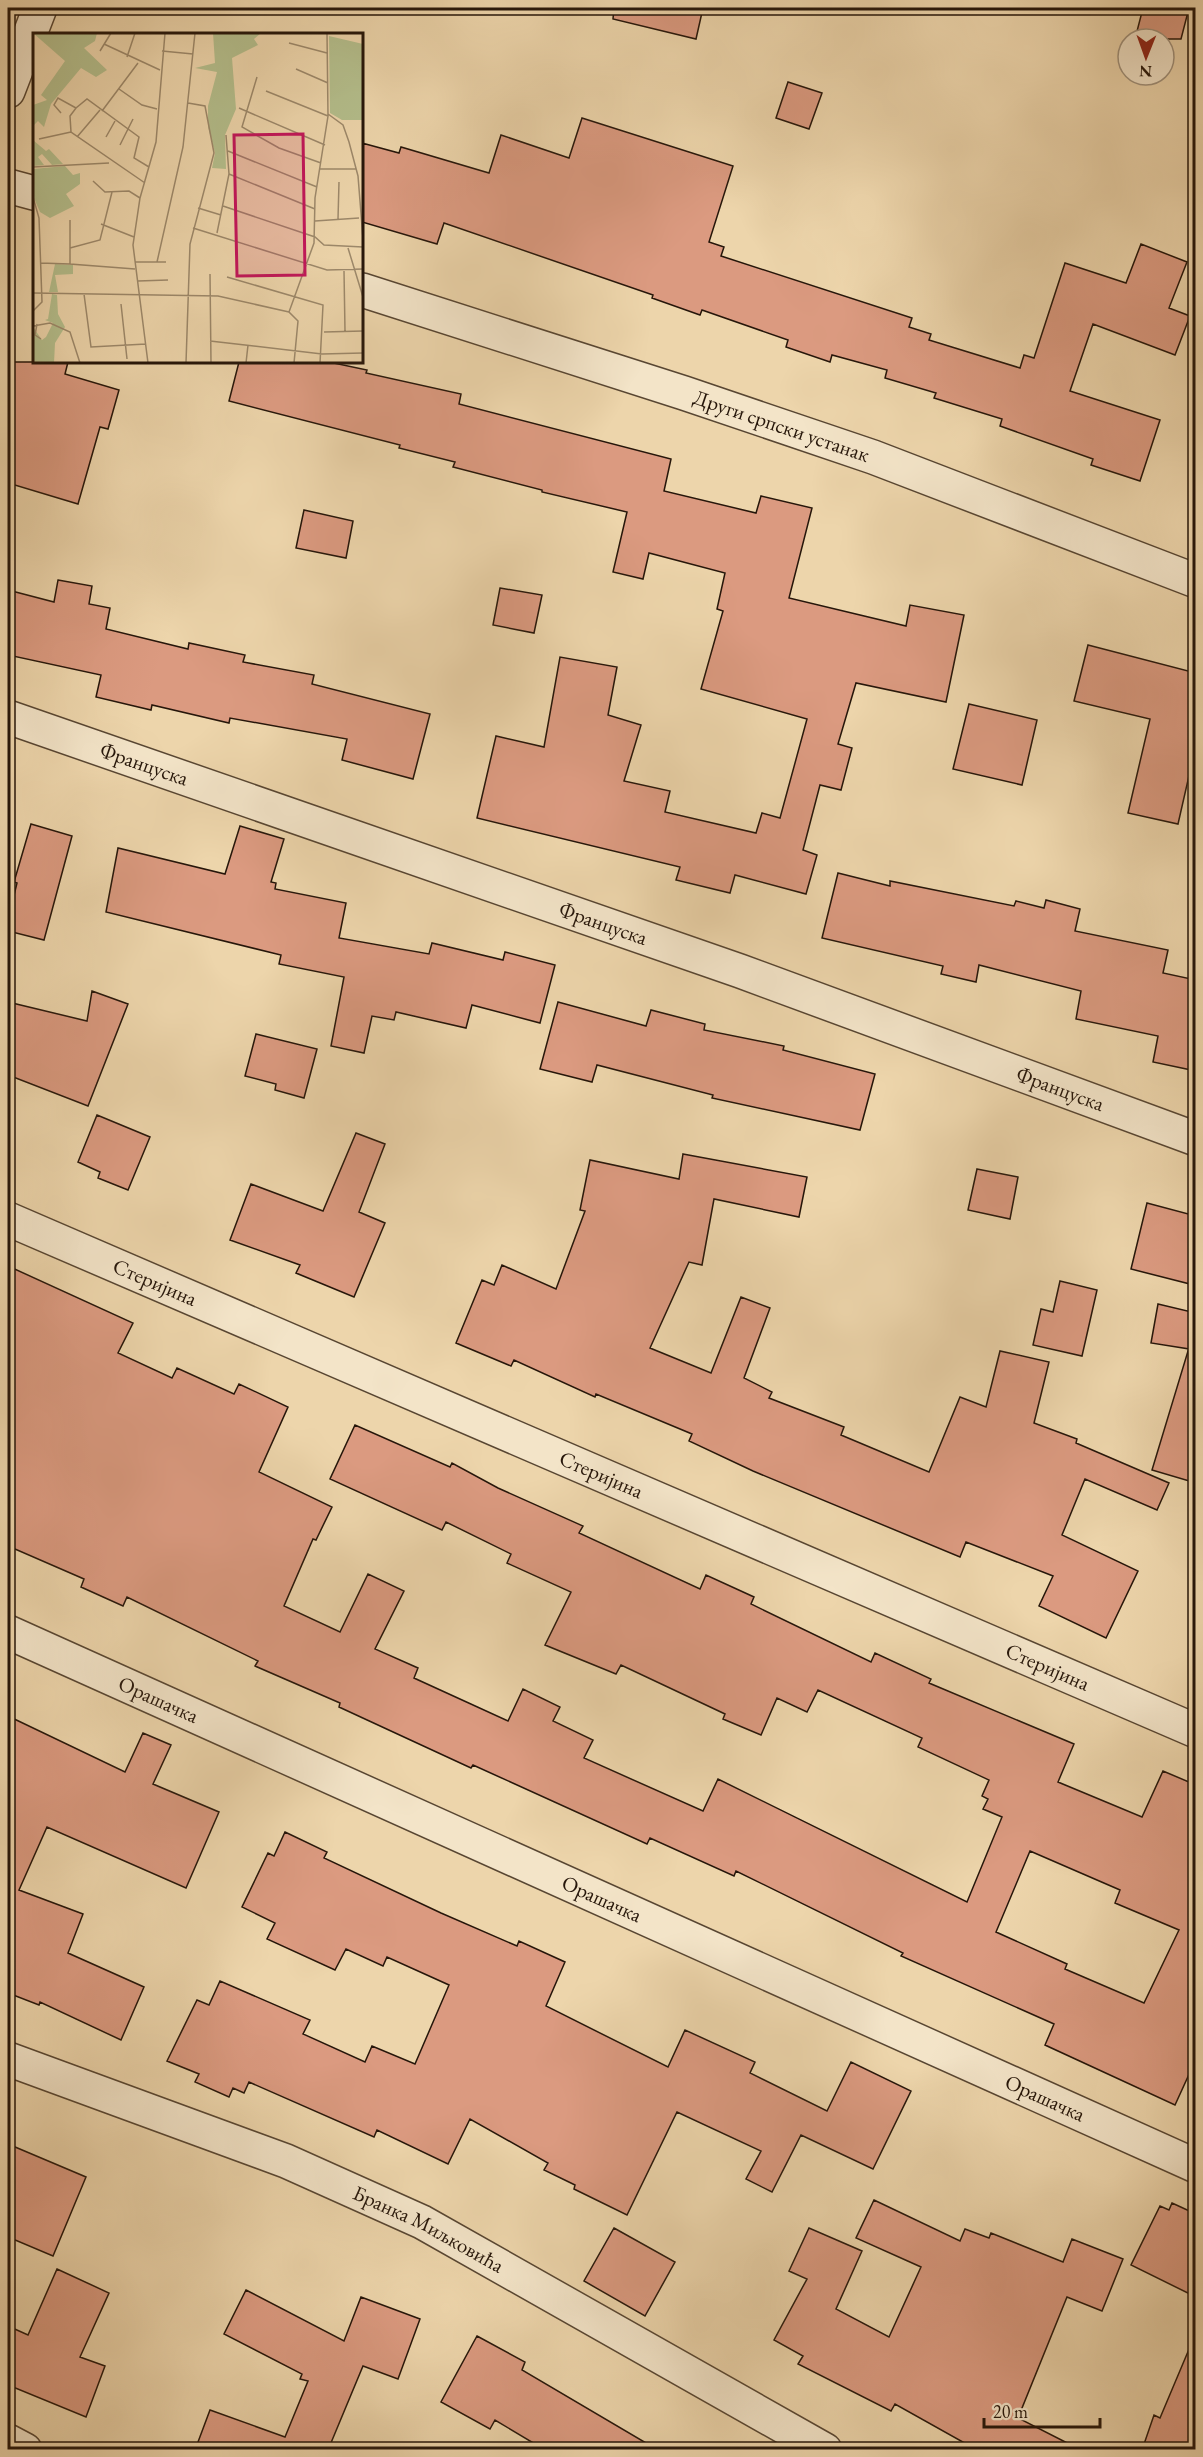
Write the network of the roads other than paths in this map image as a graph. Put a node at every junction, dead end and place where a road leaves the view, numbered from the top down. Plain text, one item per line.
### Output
1 (40, 8) edge
2 (8, 91) edge
3 (8, 186) edge
4 (33, 193) edge
5 (363, 290) edge
6 (1196, 581) edge
7 (8, 717) edge
8 (1196, 1139) edge
9 (8, 1219) edge
10 (8, 1632) edge
11 (1196, 1731) edge
12 (8, 2059) edge
13 (1196, 2166) edge
14 (8, 2441) edge
15 (25, 2450) edge
16 (825, 2450) edge

1 - 2 street
3 - 4 street
5 - 6 street, Други српски устанак
7 - 8 street, Француска
9 - 11 street, Стеријина
10 - 13 street, Орашачка
12 - 16 street, Бранка Миљковића
14 - 15 street

